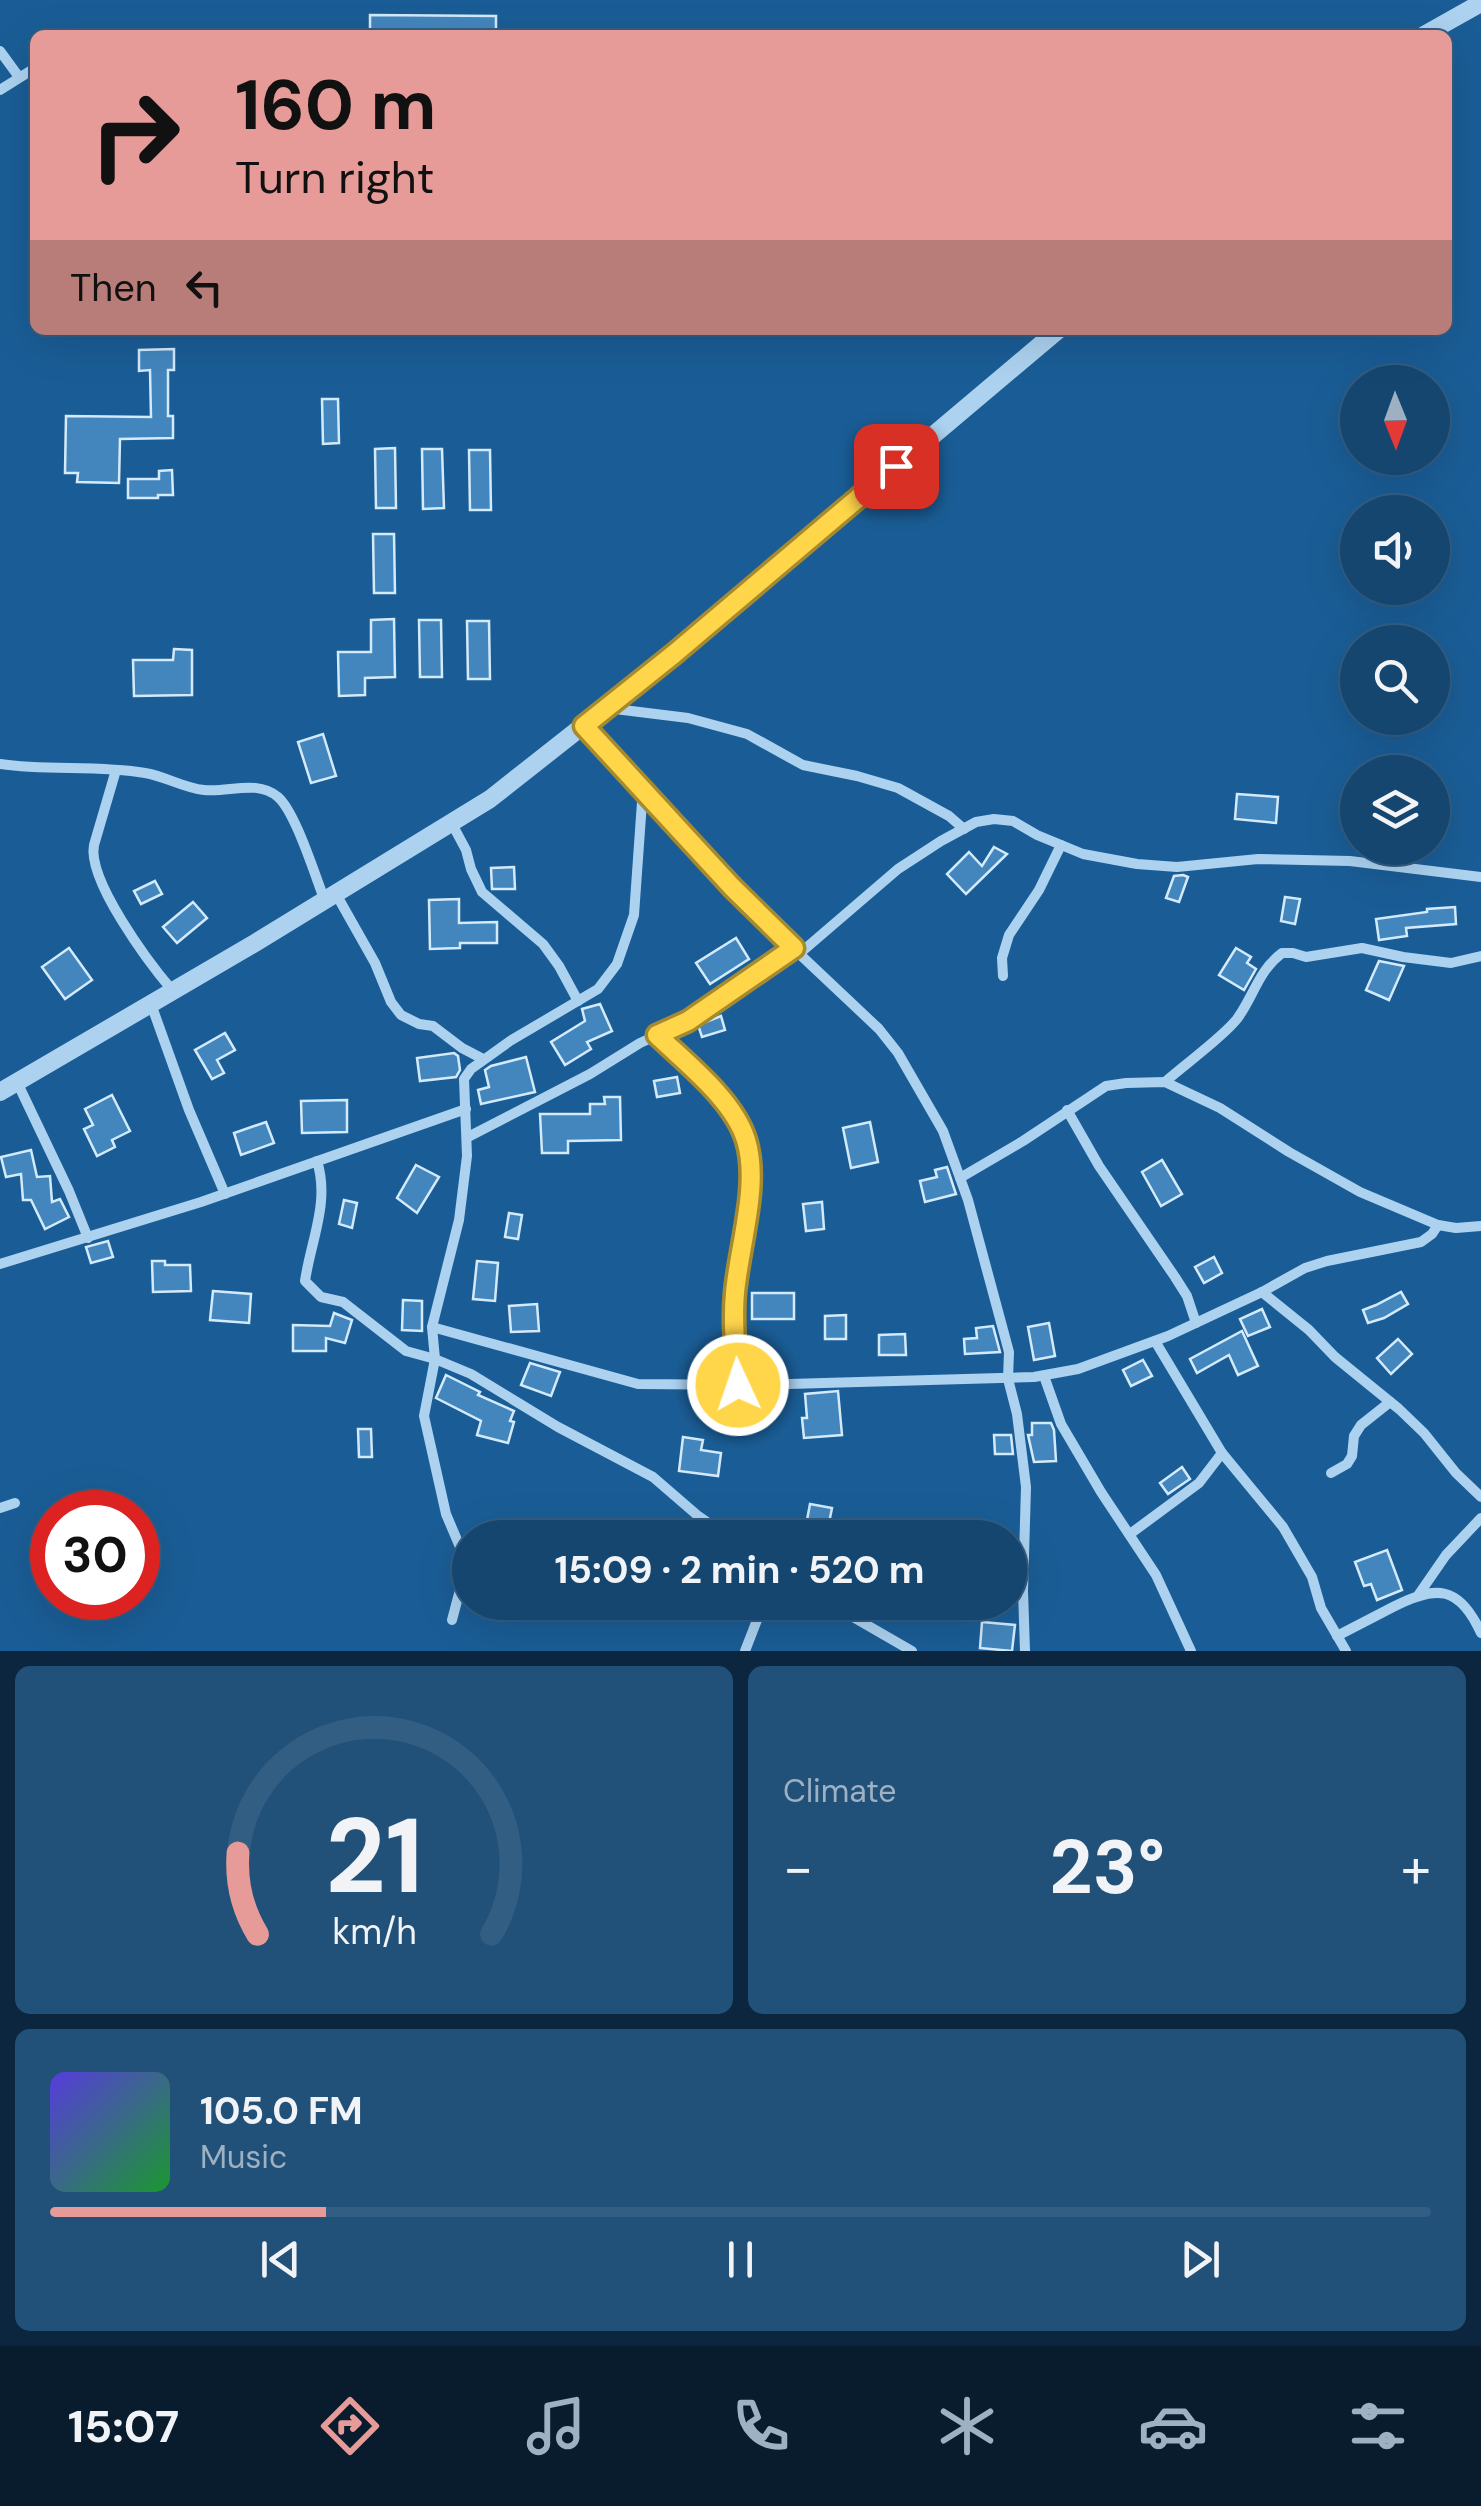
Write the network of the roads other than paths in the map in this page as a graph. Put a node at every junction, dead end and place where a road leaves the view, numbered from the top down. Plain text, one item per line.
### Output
1 (1481, 3) edge
2 (1433, 30) edge
3 (0, 51) edge
4 (30, 71) edge
5 (19, 77) junction
6 (0, 90) edge
7 (1052, 335) edge
8 (607, 708) junction
9 (584, 726) junction
10 (0, 764) edge
11 (116, 770) junction
12 (643, 788) junction
13 (451, 822) junction
14 (964, 829) junction
15 (1061, 844) junction
16 (1481, 877) edge
17 (331, 898) junction
18 (796, 951) junction
19 (1481, 956) edge
20 (1003, 976) dead end
21 (172, 990) junction
22 (578, 1001) junction
23 (150, 1002) junction
24 (657, 1035) junction
25 (483, 1060) junction
26 (17, 1082) junction
27 (1164, 1082) junction
28 (0, 1092) edge
29 (466, 1109) junction
30 (1067, 1110) junction
31 (468, 1137) junction
32 (316, 1161) junction
33 (960, 1178) junction
34 (224, 1194) junction
35 (1438, 1225) junction
36 (1481, 1226) edge
37 (88, 1238) junction
38 (0, 1264) edge
39 (1262, 1292) junction
40 (1196, 1323) junction
41 (432, 1327) junction
42 (1155, 1341) junction
43 (435, 1359) junction
44 (1044, 1376) junction
45 (1008, 1379) junction
46 (738, 1385) junction
47 (1390, 1402) junction
48 (1222, 1454) junction
49 (1332, 1473) dead end
50 (1481, 1497) edge
51 (15, 1503) dead end
52 (0, 1508) edge
53 (1481, 1518) edge
54 (705, 1520) edge
55 (452, 1527) edge
56 (1130, 1534) junction
57 (1419, 1594) junction
58 (757, 1620) edge
59 (858, 1620) edge
60 (1481, 1633) edge
61 (1337, 1636) junction
62 (744, 1651) edge
63 (912, 1651) edge
64 (1026, 1651) edge
65 (1192, 1651) edge
66 (1346, 1651) edge

1 - 2 street
3 - 5 street
4 - 5 street
5 - 6 street
7 - 8 street
8 - 9 street
8 - 14 street
9 - 12 street
9 - 13 street
10 - 11 street
11 - 17 street
11 - 21 street
12 - 18 street
12 - 22 street
13 - 17 street
13 - 22 street
14 - 15 street
14 - 18 street
15 - 16 street
15 - 20 street
17 - 21 street
17 - 25 street
18 - 24 street
18 - 33 street
19 - 27 street
21 - 23 street
22 - 25 street
23 - 26 street
23 - 34 street
24 - 31 street
24 - 46 street
25 - 29 street
26 - 28 street
26 - 37 street
27 - 30 street
27 - 35 street
29 - 31 street
29 - 32 street
30 - 33 street
30 - 40 street
31 - 41 street
32 - 34 street
32 - 43 street
33 - 45 street
34 - 37 street
35 - 36 street
35 - 39 street
37 - 38 street
39 - 40 street
39 - 47 street
40 - 42 street
41 - 43 street
41 - 46 street
42 - 44 street
42 - 48 street
43 - 54 street
43 - 55 street
44 - 45 street
44 - 56 street
45 - 46 street
45 - 64 street
47 - 49 street
47 - 50 street
48 - 56 street
48 - 61 street
51 - 52 street
53 - 57 street
56 - 65 street
57 - 60 street
57 - 61 street
58 - 62 street
59 - 63 street
61 - 66 street

